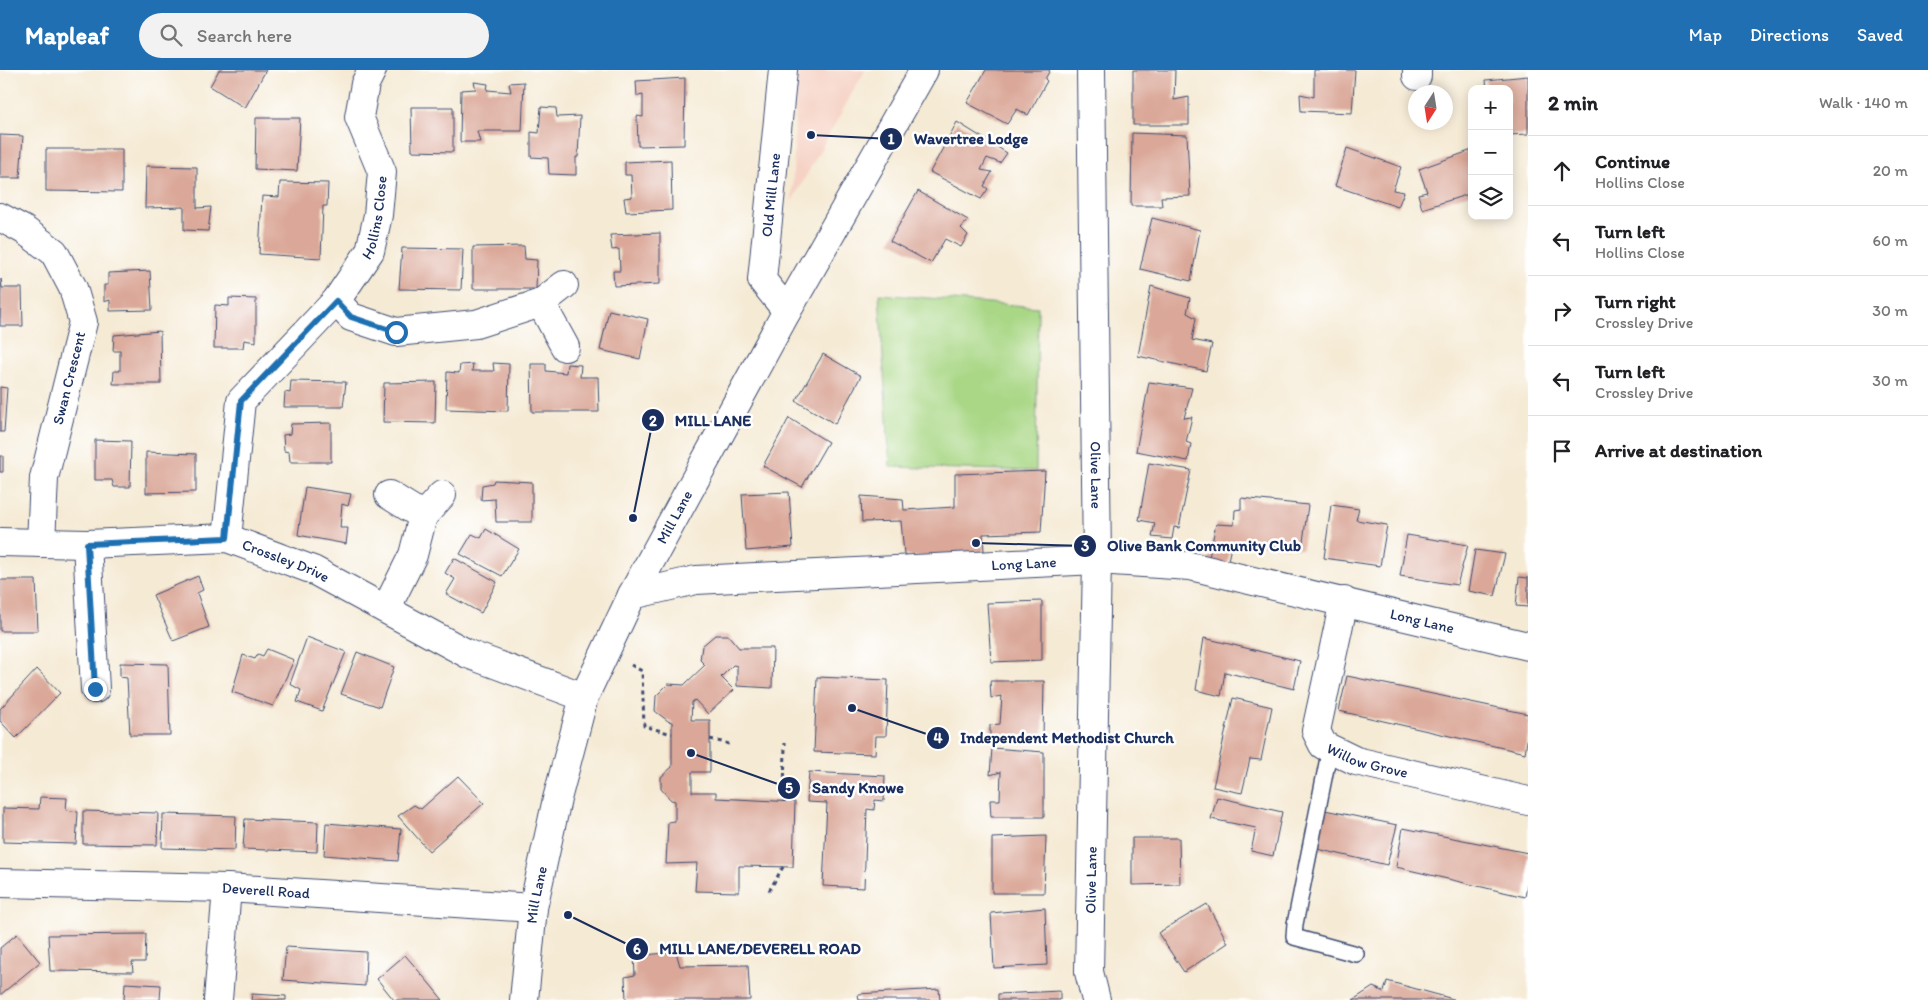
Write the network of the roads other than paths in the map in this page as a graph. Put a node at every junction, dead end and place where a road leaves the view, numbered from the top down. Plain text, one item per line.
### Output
1 (372, 70) edge
2 (783, 70) edge
3 (924, 70) edge
4 (1091, 70) edge
5 (0, 217) edge
6 (564, 286) dead end
7 (336, 301) junction
8 (541, 303) junction
9 (787, 311) junction
10 (564, 347) dead end
11 (389, 494) dead end
12 (442, 495) dead end
13 (423, 516) junction
14 (227, 538) junction
15 (0, 542) edge
16 (41, 543) junction
17 (87, 544) junction
18 (1097, 560) junction
19 (632, 595) junction
20 (1344, 601) junction
21 (386, 609) junction
22 (1528, 646) edge
23 (95, 689) dead end
24 (584, 697) junction
25 (1330, 748) junction
26 (1528, 800) edge
27 (0, 883) edge
28 (227, 888) junction
29 (533, 908) junction
30 (1356, 954) dead end
31 (218, 1000) edge
32 (524, 1000) edge
33 (1096, 1000) edge

1 - 7 street, Hollins Close
2 - 9 street, Old Mill Lane
3 - 9 street, Mill Lane
4 - 18 street, Olive Lane
5 - 16 street, Swan Crescent
6 - 8 street
7 - 8 street
7 - 14 street, Hollins Close
8 - 10 street
9 - 19 street, Mill Lane
11 - 13 street
12 - 13 street
13 - 21 street
14 - 17 street, Crossley Drive
14 - 21 street, Crossley Drive
15 - 16 street, Crossley Drive
16 - 17 street, Crossley Drive
17 - 23 street
18 - 19 street, Long Lane
18 - 20 street, Long Lane
18 - 33 street, Olive Lane
19 - 24 street, Mill Lane
20 - 22 street, Long Lane
20 - 25 street, Willow Grove
21 - 24 street, Crossley Drive
24 - 29 street, Mill Lane
25 - 26 street, Willow Grove
25 - 30 lane
27 - 28 street, Deverell Road
28 - 29 street, Deverell Road
28 - 31 street
29 - 32 street, Mill Lane

